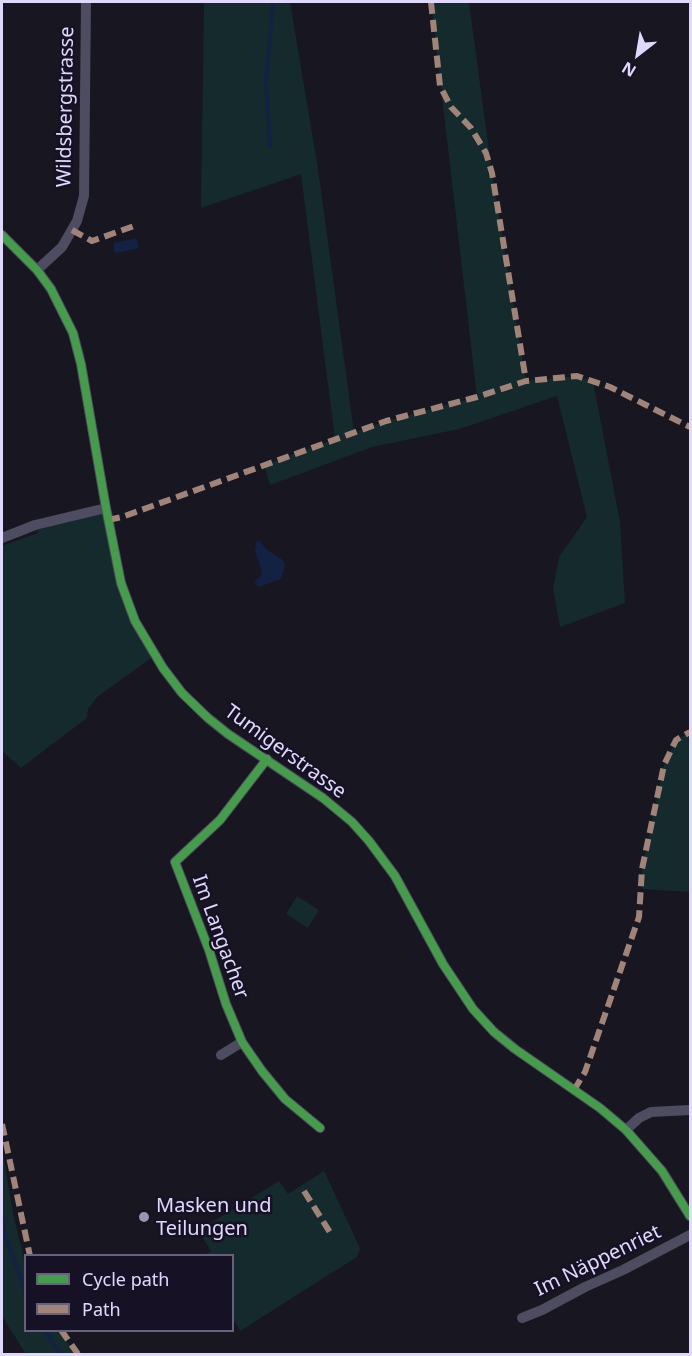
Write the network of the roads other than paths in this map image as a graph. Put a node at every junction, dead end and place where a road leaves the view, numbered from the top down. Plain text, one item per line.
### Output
1 (86, 2) edge
2 (2, 234) edge
3 (37, 270) junction
4 (106, 508) junction
5 (2, 538) edge
6 (267, 759) junction
7 (242, 1042) junction
8 (221, 1055) dead end
9 (690, 1110) edge
10 (320, 1128) dead end
11 (626, 1130) junction
12 (690, 1216) edge
13 (690, 1235) edge
14 (522, 1318) dead end

1 - 3 street, Wildsbergstrasse
2 - 3 street, Tumigerstrasse
3 - 4 street, Tumigerstrasse
4 - 5 street
4 - 6 street, Tumigerstrasse
6 - 7 street, Im Langacher
6 - 11 street, Tumigerstrasse
7 - 8 street
7 - 10 street, Im Langacher
9 - 11 street
11 - 12 street, Tumigerstrasse
13 - 14 street, Im Näppenriet

